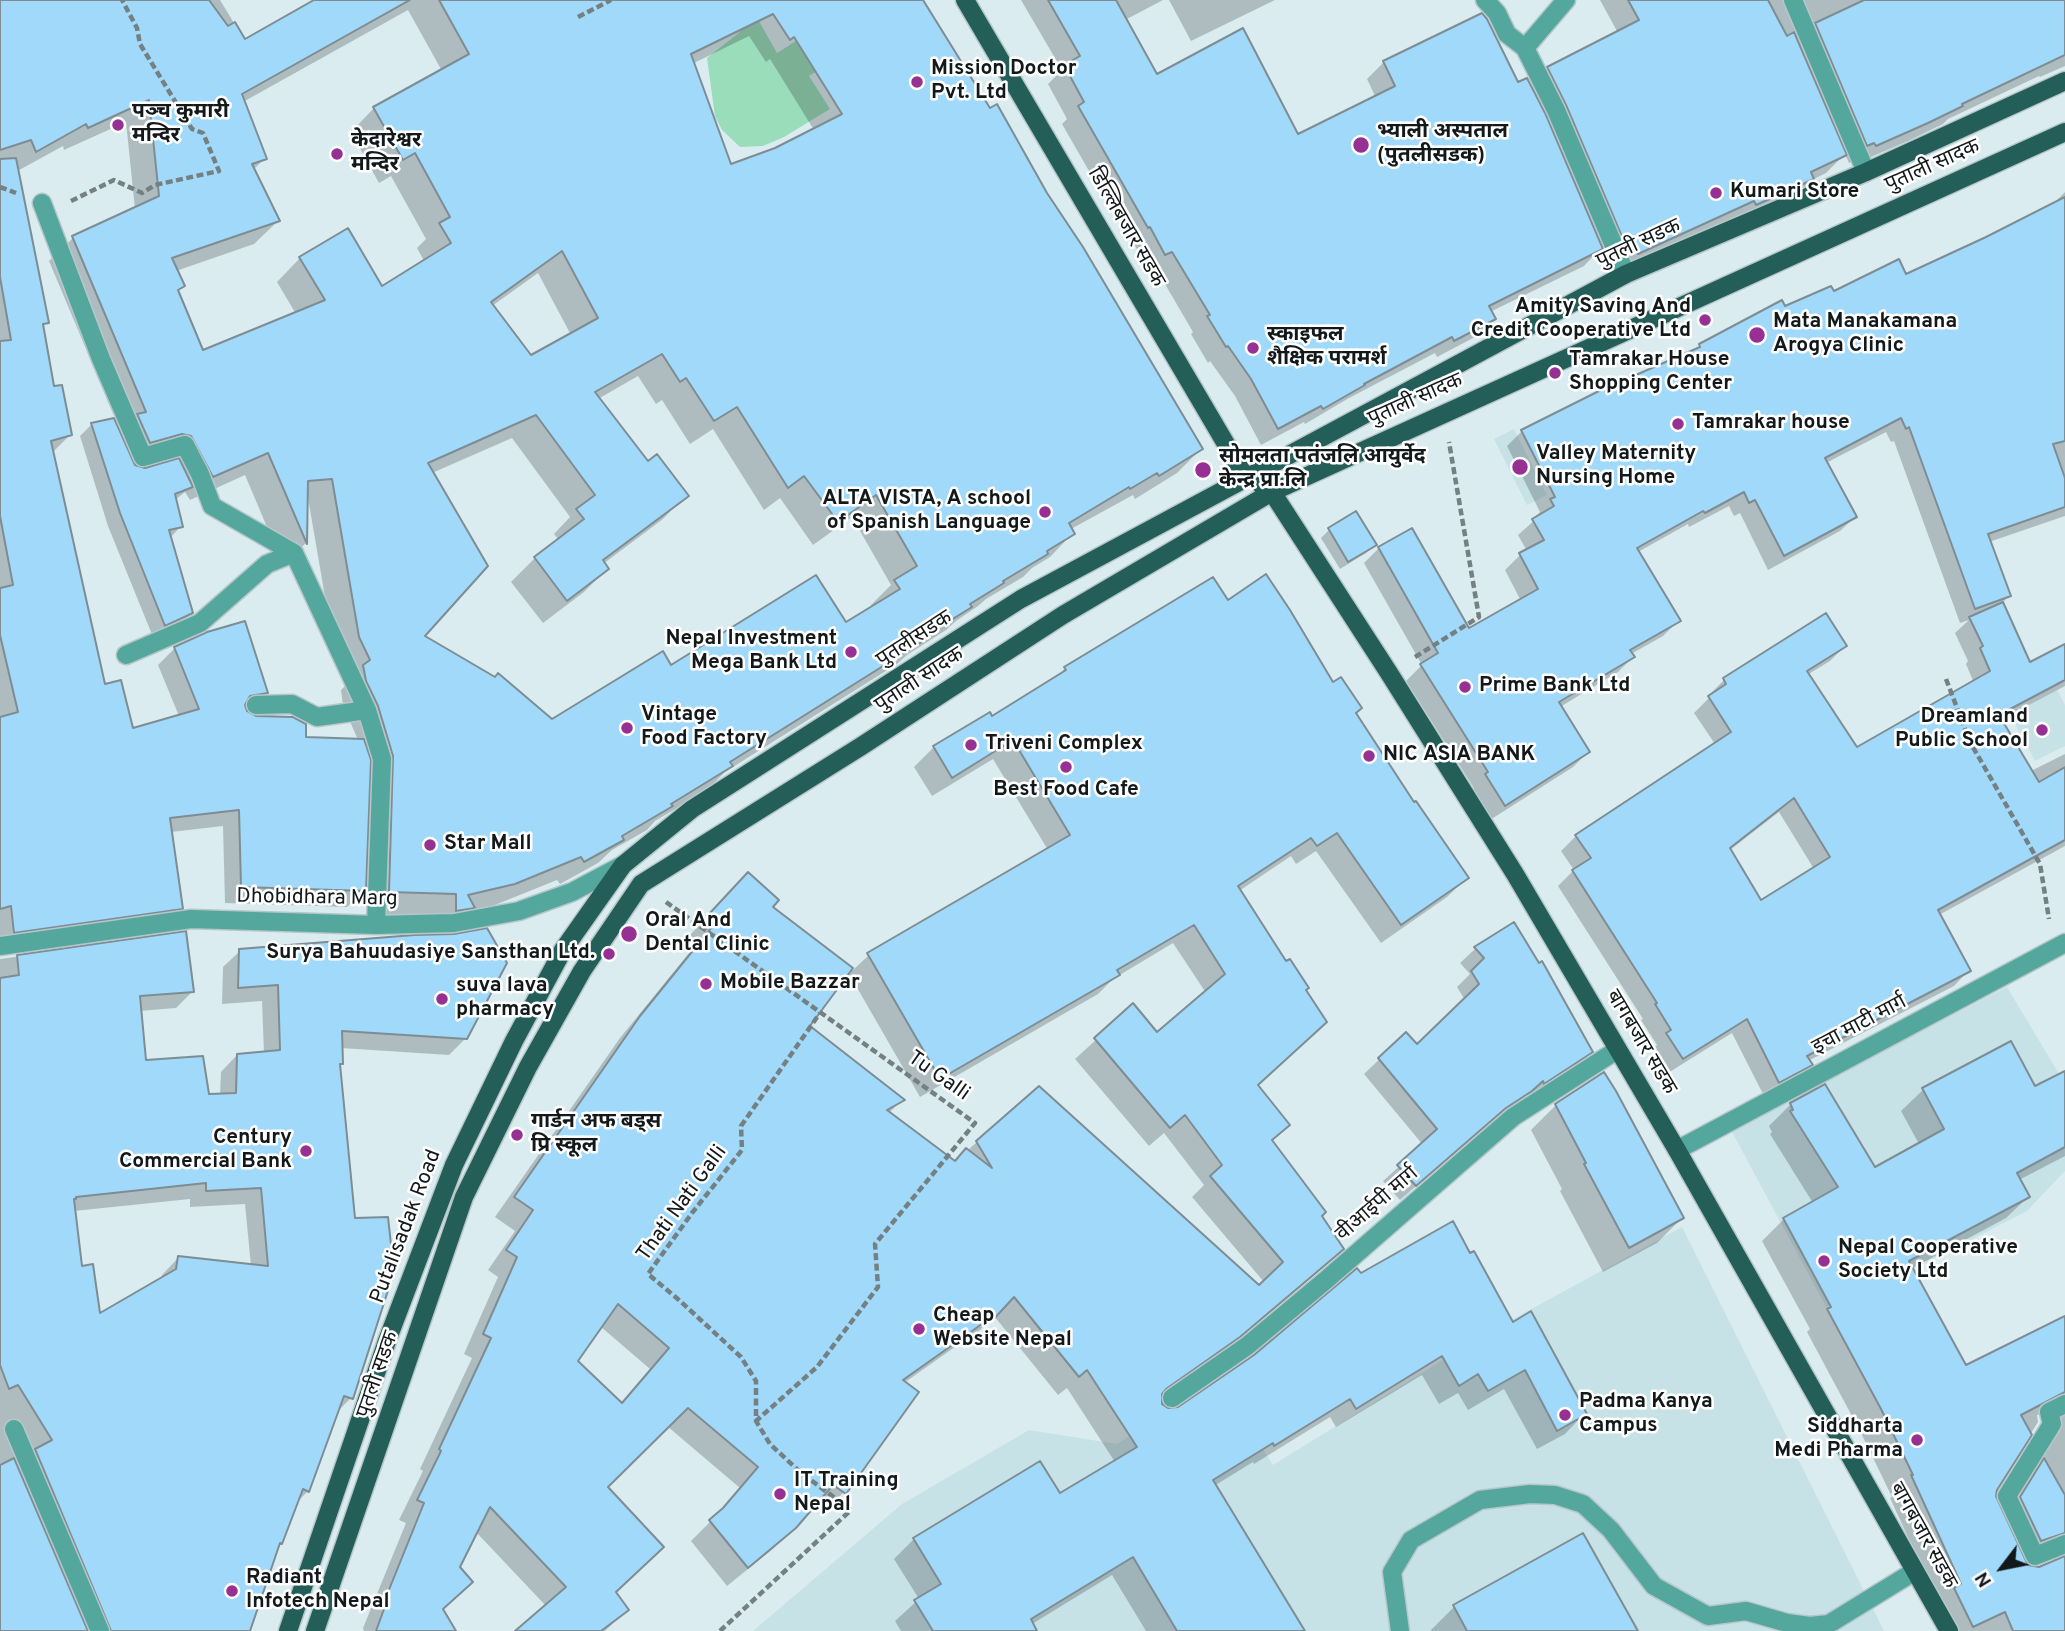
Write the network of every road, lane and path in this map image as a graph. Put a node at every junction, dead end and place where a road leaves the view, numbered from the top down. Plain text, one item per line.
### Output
1 (122, 0) edge
2 (611, 0) edge
3 (965, 0) edge
4 (1485, 0) edge
5 (1566, 0) edge
6 (1793, 0) edge
7 (578, 17) dead end
8 (1525, 48) junction
9 (2065, 81) edge
10 (2065, 132) edge
11 (1866, 172) junction
12 (0, 187) edge
13 (42, 203) junction
14 (1626, 274) junction
15 (1444, 414) junction
16 (1246, 478) junction
17 (1272, 492) junction
18 (294, 553) junction
19 (127, 655) dead end
20 (1389, 673) junction
21 (1946, 679) dead end
22 (256, 705) dead end
23 (367, 710) junction
24 (623, 865) junction
25 (641, 884) junction
26 (376, 925) junction
27 (2059, 945) edge
28 (0, 946) edge
29 (820, 1013) junction
30 (1617, 1050) junction
31 (1677, 1150) junction
32 (1172, 1398) dead end
33 (2065, 1404) edge
34 (756, 1421) junction
35 (14, 1429) dead end
36 (2065, 1544) edge
37 (1915, 1572) junction
38 (100, 1631) edge
39 (288, 1631) edge
40 (315, 1631) edge
41 (720, 1631) edge
42 (1401, 1631) edge
43 (1949, 1631) edge

1 - 13 path
2 - 7 path
3 - 16 main road, डिल्लिबजार सडक
4 - 8 street
5 - 8 street
6 - 11 street
8 - 14 street
9 - 11 main road, पुतली सडक
10 - 15 main road, पुताली सादक
11 - 14 main road, पुतली सडक
12 - 13 path
13 - 18 street
14 - 16 main road, पुतली सडक
15 - 17 main road, पुताली सादक
15 - 20 path
16 - 17 main road
16 - 24 main road, पुतलीसडक
17 - 20 main road, बागबजार सडक
17 - 25 main road, पुताली सादक
18 - 19 street
18 - 23 street
20 - 30 main road, बागबजार सडक
21 - 27 path
22 - 23 street
23 - 26 street
24 - 26 street, Dhobidhara Marg
24 - 39 main road, Putalisadak Road
25 - 29 path, Tu Galli
25 - 40 main road, पुतली सडक
26 - 28 street, Dhobidhara Marg
27 - 31 street, इचा माटी मार्ग
29 - 34 path, Thati Nati Galli
29 - 34 path, Tu Galli
30 - 31 main road, बागबजार सडक
30 - 32 street, वीआईपी मार्ग
31 - 37 main road, बागबजार सडक
33 - 36 street
34 - 41 path
35 - 38 street
37 - 42 street
37 - 43 main road, बागबजार सडक

